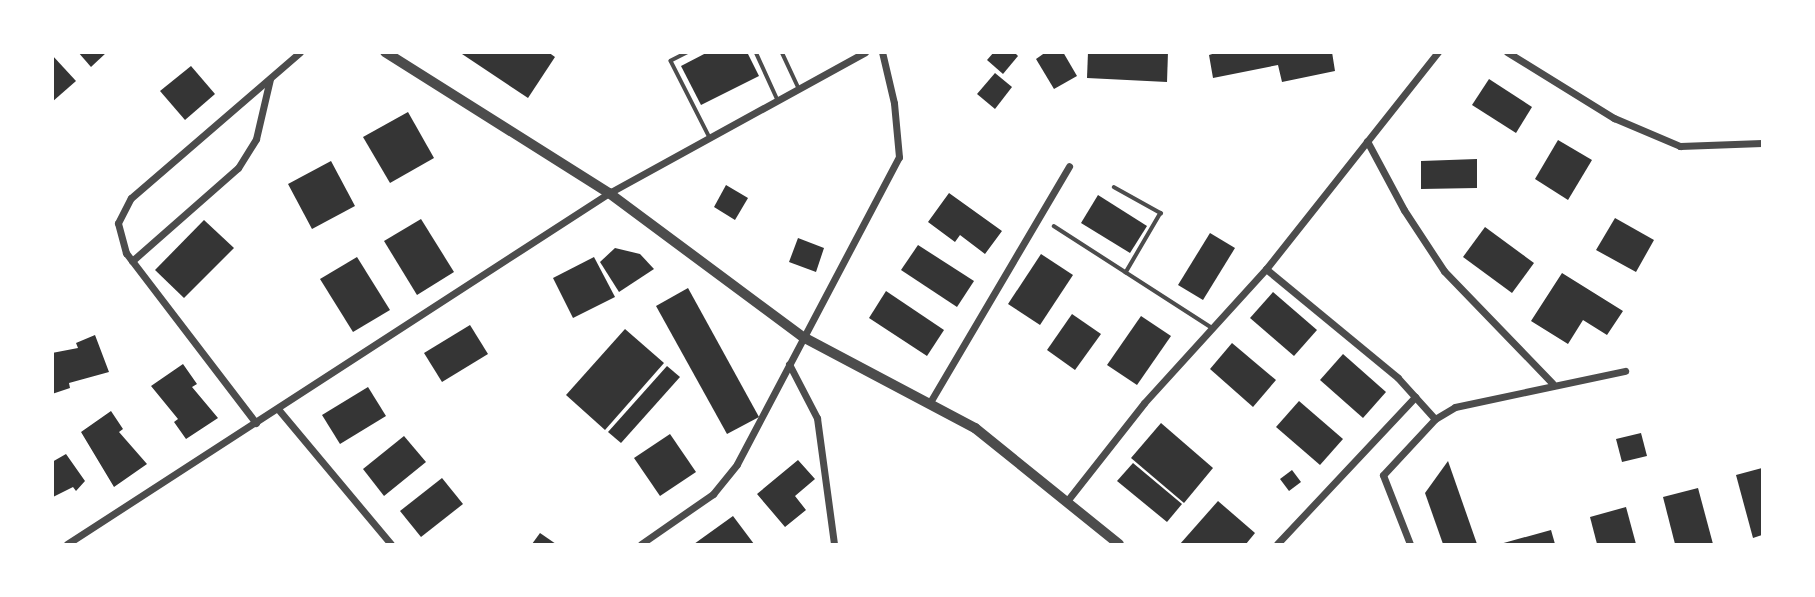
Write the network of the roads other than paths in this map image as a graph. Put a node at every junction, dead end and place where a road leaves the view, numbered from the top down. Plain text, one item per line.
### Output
1 (300, 52) edge
2 (385, 52) edge
3 (689, 52) edge
4 (756, 52) edge
5 (782, 52) edge
6 (865, 52) edge
7 (882, 52) edge
8 (1438, 52) edge
9 (1507, 52) edge
10 (271, 78) junction
11 (799, 89) junction
12 (778, 100) junction
13 (710, 138) junction
14 (1367, 141) junction
15 (1762, 143) edge
16 (1069, 166) dead end
17 (1114, 187) dead end
18 (609, 193) junction
19 (1054, 226) dead end
20 (132, 261) junction
21 (1266, 269) junction
22 (1126, 273) junction
23 (1212, 328) junction
24 (803, 337) junction
25 (789, 364) junction
26 (1625, 371) dead end
27 (1552, 383) junction
28 (1415, 397) junction
29 (929, 404) junction
30 (278, 409) junction
31 (1435, 419) junction
32 (256, 423) junction
33 (1067, 502) junction
34 (66, 544) edge
35 (391, 544) edge
36 (641, 544) edge
37 (834, 544) edge
38 (1119, 544) edge
39 (1277, 544) edge
40 (1410, 544) edge

1 - 10 street
2 - 18 street
3 - 13 lane
4 - 12 lane
5 - 11 lane
6 - 11 street
7 - 24 street
8 - 14 street
9 - 15 street
10 - 20 street
10 - 20 street
11 - 12 street
12 - 13 street
13 - 18 street
14 - 21 street
14 - 27 street
16 - 29 street
17 - 22 lane
18 - 24 street
18 - 30 street
19 - 22 lane
20 - 32 street
21 - 23 street
21 - 28 street
22 - 23 lane
23 - 33 street
24 - 25 street
24 - 29 street
25 - 36 street
25 - 37 street
26 - 27 street
27 - 31 street
28 - 31 street
28 - 39 street
29 - 33 street
30 - 32 street
30 - 35 street
31 - 40 street
32 - 34 street
33 - 38 street

